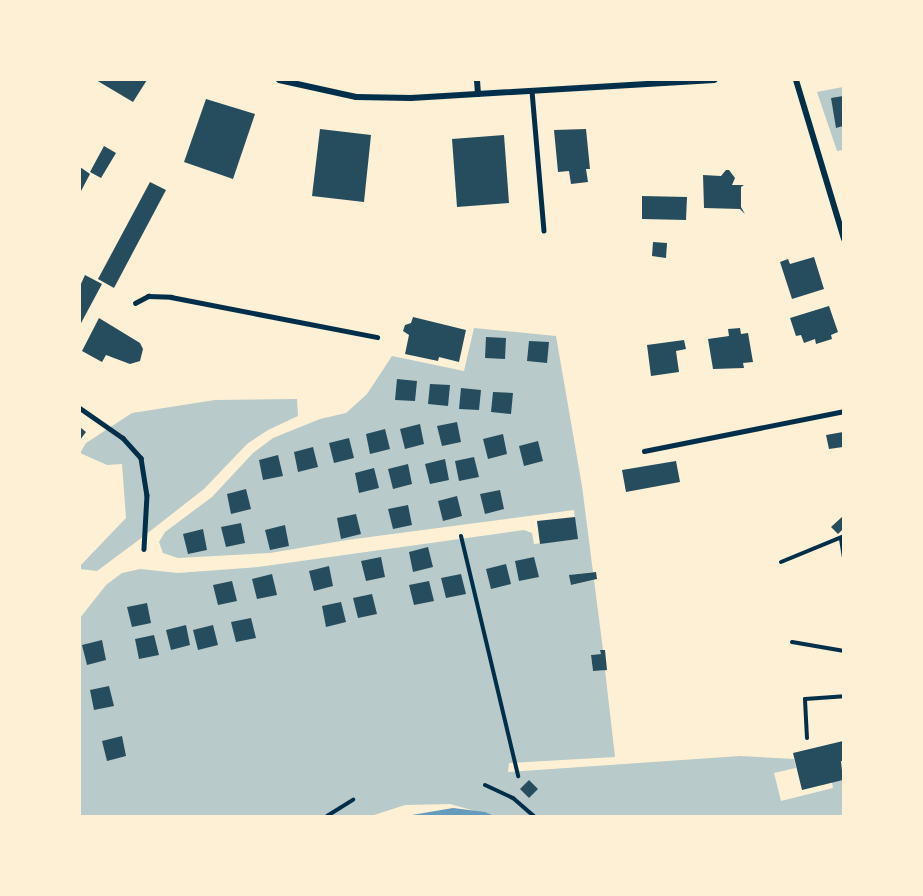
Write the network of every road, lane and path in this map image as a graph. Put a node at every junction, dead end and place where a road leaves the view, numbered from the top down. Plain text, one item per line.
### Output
1 (279, 80) edge
2 (477, 80) edge
3 (714, 80) edge
4 (796, 80) edge
5 (532, 91) junction
6 (477, 94) junction
7 (544, 230) dead end
8 (843, 240) edge
9 (135, 303) dead end
10 (377, 337) dead end
11 (80, 408) edge
12 (843, 411) edge
13 (644, 451) dead end
14 (461, 536) dead end
15 (842, 537) edge
16 (144, 549) dead end
17 (843, 556) edge
18 (782, 562) dead end
19 (792, 642) dead end
20 (843, 651) edge
21 (843, 696) edge
22 (807, 738) dead end
23 (518, 776) dead end
24 (485, 785) dead end
25 (353, 800) dead end
26 (327, 816) edge
27 (534, 816) edge

1 - 6 street
2 - 6 street
3 - 5 street
4 - 8 street
5 - 6 street
5 - 7 lane
9 - 10 lane
11 - 16 lane
12 - 13 lane
14 - 23 path
15 - 17 path
15 - 18 path
19 - 20 path
21 - 22 path
24 - 27 path
25 - 26 path

